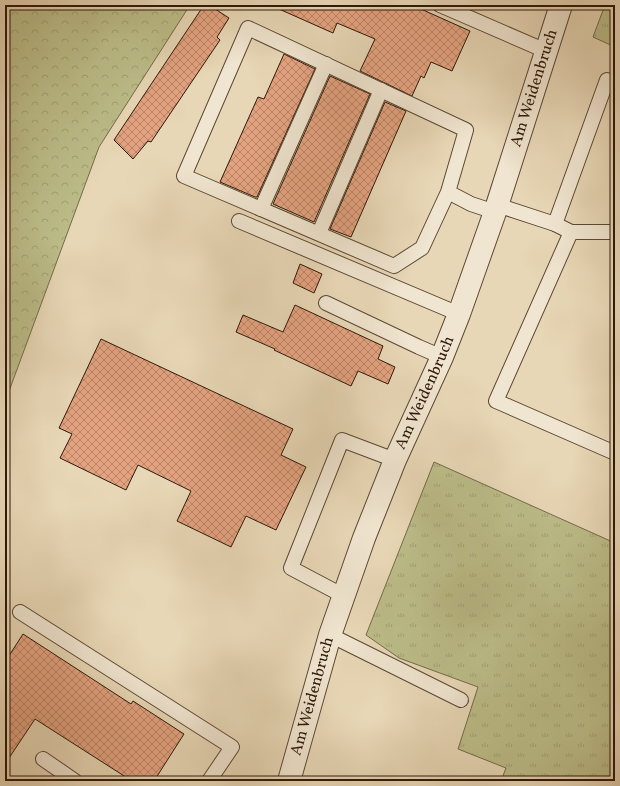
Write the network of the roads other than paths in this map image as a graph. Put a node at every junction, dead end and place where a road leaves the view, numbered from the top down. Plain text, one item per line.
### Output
1 (440, 5) edge
2 (561, 5) edge
3 (546, 51) junction
4 (326, 64) junction
5 (607, 80) dead end
6 (381, 90) junction
7 (448, 192) junction
8 (261, 209) junction
9 (496, 209) junction
10 (239, 221) dead end
11 (555, 224) junction
12 (571, 232) junction
13 (615, 232) edge
14 (319, 233) junction
15 (326, 303) dead end
16 (459, 314) junction
17 (442, 357) junction
18 (615, 453) edge
19 (396, 460) junction
20 (344, 596) junction
21 (20, 612) dead end
22 (330, 635) junction
23 (461, 700) dead end
24 (43, 759) dead end
25 (75, 781) edge
26 (209, 781) edge
27 (289, 781) edge

1 - 3 lane
2 - 3 street, Am Weidenbruch
3 - 9 street, Am Weidenbruch
4 - 6 lane
4 - 8 lane
4 - 8 lane
5 - 11 lane
6 - 7 lane
6 - 14 lane
7 - 9 lane
7 - 14 lane
8 - 14 lane
9 - 11 lane
9 - 16 street, Am Weidenbruch
10 - 16 lane
11 - 12 lane
12 - 13 lane
12 - 18 lane
15 - 17 lane
16 - 17 street, Am Weidenbruch
17 - 19 street, Am Weidenbruch
19 - 20 street, Am Weidenbruch
19 - 20 lane
20 - 22 street, Am Weidenbruch
21 - 26 lane
22 - 23 lane
22 - 27 street, Am Weidenbruch
24 - 25 lane

